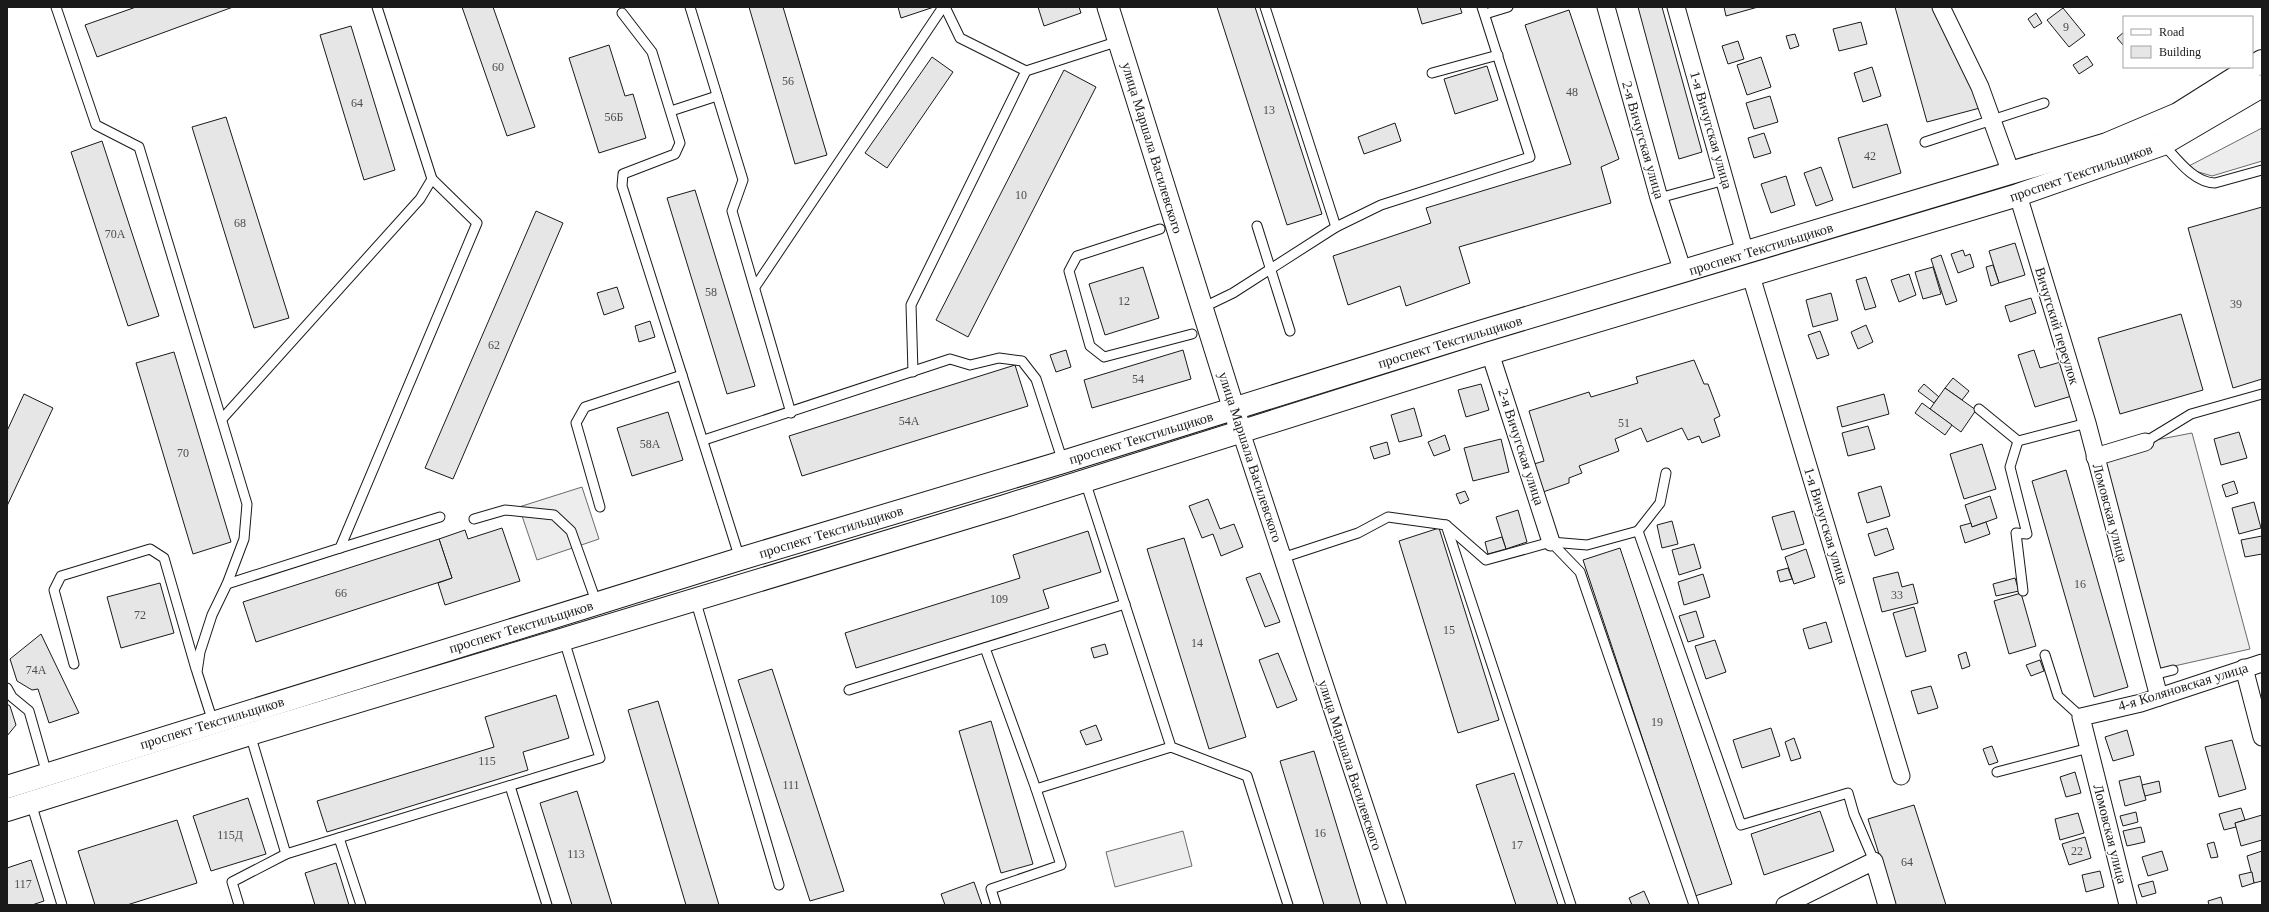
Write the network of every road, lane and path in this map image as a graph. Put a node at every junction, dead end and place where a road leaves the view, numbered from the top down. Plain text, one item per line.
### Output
1 (56, 7) edge
2 (377, 7) edge
3 (690, 7) edge
4 (944, 7) edge
5 (1108, 7) edge
6 (1265, 7) edge
7 (1508, 7) edge
8 (1606, 7) edge
9 (1676, 7) edge
10 (1942, 7) edge
11 (1483, 11) edge
12 (622, 13) dead end
13 (1119, 41) junction
14 (1498, 55) junction
15 (2262, 61) edge
16 (2253, 67) edge
17 (2251, 68) edge
18 (1026, 71) junction
19 (1432, 73) dead end
20 (2262, 86) edge
21 (717, 96) junction
22 (2044, 103) dead end
23 (671, 111) junction
24 (1993, 120) junction
25 (1925, 142) dead end
26 (2163, 144) junction
27 (2262, 170) edge
28 (2011, 173) junction
29 (432, 179) junction
30 (1724, 180) junction
31 (2018, 196) junction
32 (1659, 198) junction
33 (1258, 226) dead end
34 (1336, 227) junction
35 (1160, 229) dead end
36 (1745, 253) junction
37 (1272, 268) junction
38 (1683, 272) junction
39 (1751, 276) junction
40 (755, 287) junction
41 (1202, 308) junction
42 (1290, 331) dead end
43 (1192, 334) dead end
44 (1490, 353) junction
45 (913, 372) junction
46 (682, 375) junction
47 (2262, 394) edge
48 (1233, 409) junction
49 (1979, 409) dead end
50 (791, 413) junction
51 (222, 419) junction
52 (2087, 423) junction
53 (1241, 432) junction
54 (704, 440) junction
55 (2018, 440) junction
56 (2145, 442) joint
57 (2095, 457) junction
58 (1063, 462) junction
59 (1666, 472) dead end
60 (1085, 481) junction
61 (600, 507) dead end
62 (440, 517) dead end
63 (474, 519) dead end
64 (1446, 524) junction
65 (1638, 531) junction
66 (1551, 542) junction
67 (340, 548) junction
68 (1282, 558) junction
69 (740, 559) junction
70 (227, 584) junction
71 (2023, 591) dead end
72 (695, 600) junction
73 (597, 604) junction
74 (1125, 604) junction
75 (564, 640) junction
76 (984, 648) junction
77 (2045, 655) dead end
78 (2262, 663) edge
79 (74, 664) dead end
80 (2244, 668) junction
81 (2173, 670) dead end
82 (197, 672) junction
83 (2153, 676) junction
84 (7, 688) edge
85 (849, 690) dead end
86 (2159, 697) junction
87 (2081, 717) junction
88 (213, 722) junction
89 (250, 734) junction
90 (2262, 737) edge
91 (1171, 747) junction
92 (2089, 748) junction
93 (1997, 772) dead end
94 (47, 774) junction
95 (1901, 776) dead end
96 (510, 786) junction
97 (7, 787) edge
98 (1036, 789) junction
99 (31, 803) junction
100 (7, 810) edge
101 (339, 838) junction
102 (286, 854) junction
103 (1874, 862) junction
104 (779, 885) dead end
105 (62, 905) edge
106 (239, 905) edge
107 (361, 905) edge
108 (547, 905) edge
109 (996, 905) edge
110 (1288, 905) edge
111 (1396, 905) edge
112 (1571, 905) edge
113 (1694, 905) edge
114 (1785, 905) edge
115 (1887, 905) edge
116 (2128, 905) edge

1 - 51 lane
2 - 29 lane
3 - 21 lane
4 - 18 lane
4 - 40 lane
5 - 13 street, улица Маршала Василевского
6 - 34 lane
7 - 11 lane
8 - 32 street, 2-я Вичугская улица
9 - 30 street, 1-я Вичугская улица
10 - 24 street
11 - 14 lane
12 - 23 lane
13 - 18 lane
13 - 41 street, улица Маршала Василевского
14 - 19 lane
14 - 34 lane
15 - 16 main road, проспект Текстильщиков
17 - 28 main road, проспект Текстильщиков
18 - 45 lane
20 - 26 main road, проспект Текстильщиков
21 - 23 lane
21 - 40 lane
22 - 24 lane
23 - 46 lane
24 - 25 lane
24 - 28 street
26 - 27 lane
26 - 31 main road, проспект Текстильщиков
28 - 36 main road, проспект Текстильщиков
29 - 51 lane
29 - 67 lane
30 - 32 lane
30 - 36 street, 1-я Вичугская улица
31 - 39 main road, проспект Текстильщиков
31 - 52 street, Вичугский переулок
32 - 38 street, 2-я Вичугская улица
33 - 37 lane
34 - 37 lane
35 - 43 lane
36 - 38 main road, проспект Текстильщиков
36 - 39 street
37 - 41 lane
37 - 42 lane
38 - 48 main road, проспект Текстильщиков
39 - 44 main road, проспект Текстильщиков
39 - 95 street, 1-я Вичугская улица
40 - 50 lane
41 - 48 street, улица Маршала Василевского
44 - 53 main road, проспект Текстильщиков
44 - 66 street, 2-я Вичугская улица
45 - 50 lane
45 - 58 lane
46 - 54 lane
46 - 61 lane
47 - 56 lane, Ломовская улица
48 - 53 street, улица Маршала Василевского
48 - 58 main road, проспект Текстильщиков
49 - 55 lane
50 - 54 lane
51 - 70 lane
52 - 55 lane
52 - 57 street, Вичугский переулок
53 - 60 main road, проспект Текстильщиков
53 - 68 street, улица Маршала Василевского
54 - 69 lane
55 - 71 lane
56 - 57 street, Ломовская улица
57 - 83 street, Ломовская улица
58 - 69 main road, проспект Текстильщиков
59 - 65 lane
60 - 72 main road, проспект Текстильщиков
60 - 74 lane
62 - 67 lane
63 - 73 lane
64 - 66 lane
64 - 68 lane
64 - 112 lane
65 - 66 lane
65 - 103 lane
66 - 113 lane
67 - 70 lane
68 - 111 street, улица Маршала Василевского
69 - 73 main road, проспект Текстильщиков
70 - 82 lane
72 - 75 main road, проспект Текстильщиков
72 - 104 lane
73 - 88 main road, проспект Текстильщиков
74 - 76 lane
74 - 91 lane
75 - 89 main road, проспект Текстильщиков
75 - 96 lane
76 - 85 lane
76 - 98 lane
77 - 87 lane
78 - 80 street, 4-я Коляновская улица
79 - 82 lane
80 - 86 street, 4-я Коляновская улица
80 - 90 street
81 - 83 lane
82 - 88 lane
83 - 86 street, Ломовская улица
84 - 94 lane
86 - 87 street, 4-я Коляновская улица
87 - 92 street, Ломовская улица
88 - 94 main road, проспект Текстильщиков
89 - 99 main road, проспект Текстильщиков
89 - 102 lane
91 - 98 lane
91 - 110 lane
92 - 93 lane
92 - 116 street, Ломовская улица
94 - 97 main road, проспект Текстильщиков
96 - 101 lane
96 - 108 lane
98 - 109 lane
99 - 100 main road, проспект Текстильщиков
99 - 105 lane
101 - 102 lane
101 - 107 lane
102 - 106 lane
103 - 114 street
103 - 115 street

